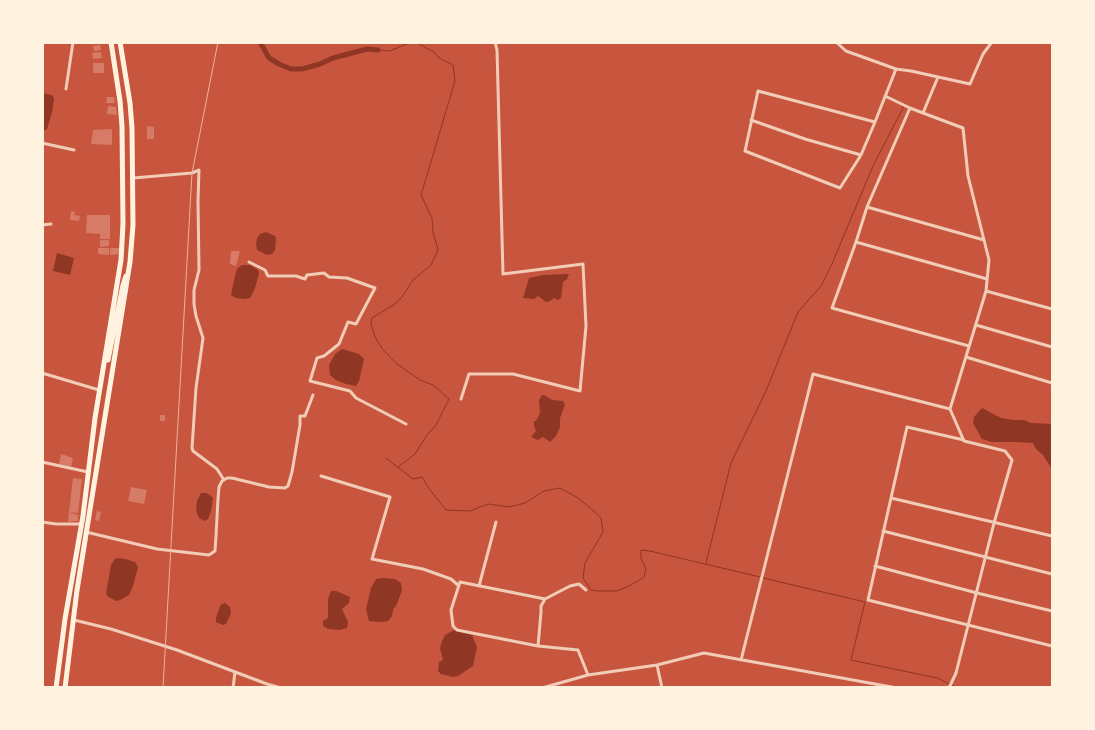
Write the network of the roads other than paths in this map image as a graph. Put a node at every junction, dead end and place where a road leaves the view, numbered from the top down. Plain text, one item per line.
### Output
1 (73, 42) edge
2 (111, 42) edge
3 (120, 42) edge
4 (495, 42) edge
5 (836, 42) edge
6 (992, 42) edge
7 (896, 69) junction
8 (938, 77) junction
9 (66, 89) dead end
10 (886, 96) junction
11 (910, 108) junction
12 (923, 113) junction
13 (751, 120) junction
14 (876, 122) junction
15 (42, 143) edge
16 (74, 150) dead end
17 (861, 155) junction
18 (132, 178) junction
19 (867, 207) junction
20 (51, 224) dead end
21 (42, 225) edge
22 (984, 240) junction
23 (856, 242) junction
24 (130, 262) junction
25 (249, 262) dead end
26 (987, 279) junction
27 (986, 291) junction
28 (1052, 309) edge
29 (976, 325) junction
30 (970, 346) junction
31 (1052, 347) edge
32 (966, 357) junction
33 (42, 372) edge
34 (101, 380) junction
35 (1052, 382) edge
36 (99, 390) junction
37 (313, 395) dead end
38 (461, 399) dead end
39 (950, 409) junction
40 (406, 424) dead end
41 (964, 441) junction
42 (42, 462) edge
43 (88, 472) junction
44 (320, 476) dead end
45 (224, 480) junction
46 (891, 498) junction
47 (42, 522) edge
48 (496, 522) dead end
49 (994, 523) junction
50 (81, 524) junction
51 (883, 531) junction
52 (86, 532) junction
53 (1052, 536) edge
54 (986, 557) junction
55 (875, 566) junction
56 (1052, 574) edge
57 (459, 586) junction
58 (479, 586) junction
59 (586, 590) dead end
60 (977, 593) junction
61 (545, 598) junction
62 (1052, 611) edge
63 (73, 620) junction
64 (969, 625) junction
65 (538, 646) junction
66 (1052, 646) edge
67 (741, 660) junction
68 (657, 665) junction
69 (235, 672) junction
70 (588, 675) junction
71 (551, 686) edge
72 (56, 688) edge
73 (65, 688) edge
74 (233, 688) edge
75 (281, 688) edge
76 (542, 688) edge
77 (662, 688) edge
78 (897, 688) edge
79 (949, 688) edge

1 - 9 street
2 - 34 highway
3 - 18 highway
4 - 38 street
5 - 7 street
6 - 8 street
7 - 8 street
7 - 10 street
8 - 12 street
10 - 11 street
10 - 14 street
11 - 12 street
11 - 19 street
12 - 22 street
13 - 14 street
13 - 17 street
13 - 17 street
14 - 17 street
15 - 16 street
18 - 24 highway
18 - 45 street
19 - 22 street
19 - 23 street
20 - 21 street
22 - 26 street
23 - 26 street
23 - 30 street
24 - 34 highway
24 - 52 highway
25 - 40 street
26 - 27 street
27 - 28 street
27 - 29 street
29 - 30 street
29 - 31 street
30 - 32 street
32 - 35 street
32 - 39 street
33 - 36 street
34 - 36 highway
36 - 43 highway
37 - 45 street
39 - 41 street
39 - 67 street
41 - 46 street
41 - 49 street
42 - 43 street
43 - 50 highway
44 - 57 street
45 - 52 street
46 - 49 street
46 - 51 street
47 - 50 street
48 - 58 street
49 - 53 street
49 - 54 street
50 - 72 highway
51 - 54 street
51 - 55 street
52 - 63 highway
54 - 56 street
54 - 60 street
55 - 60 street
55 - 64 street
57 - 58 street
57 - 65 street
58 - 61 street
59 - 61 street
60 - 62 street
60 - 64 street
61 - 65 street
63 - 69 street
63 - 73 highway
64 - 66 street
64 - 79 street
65 - 70 street
67 - 68 street
67 - 78 street
68 - 70 street
68 - 77 street
69 - 74 street
69 - 75 street
70 - 71 street
71 - 76 street

